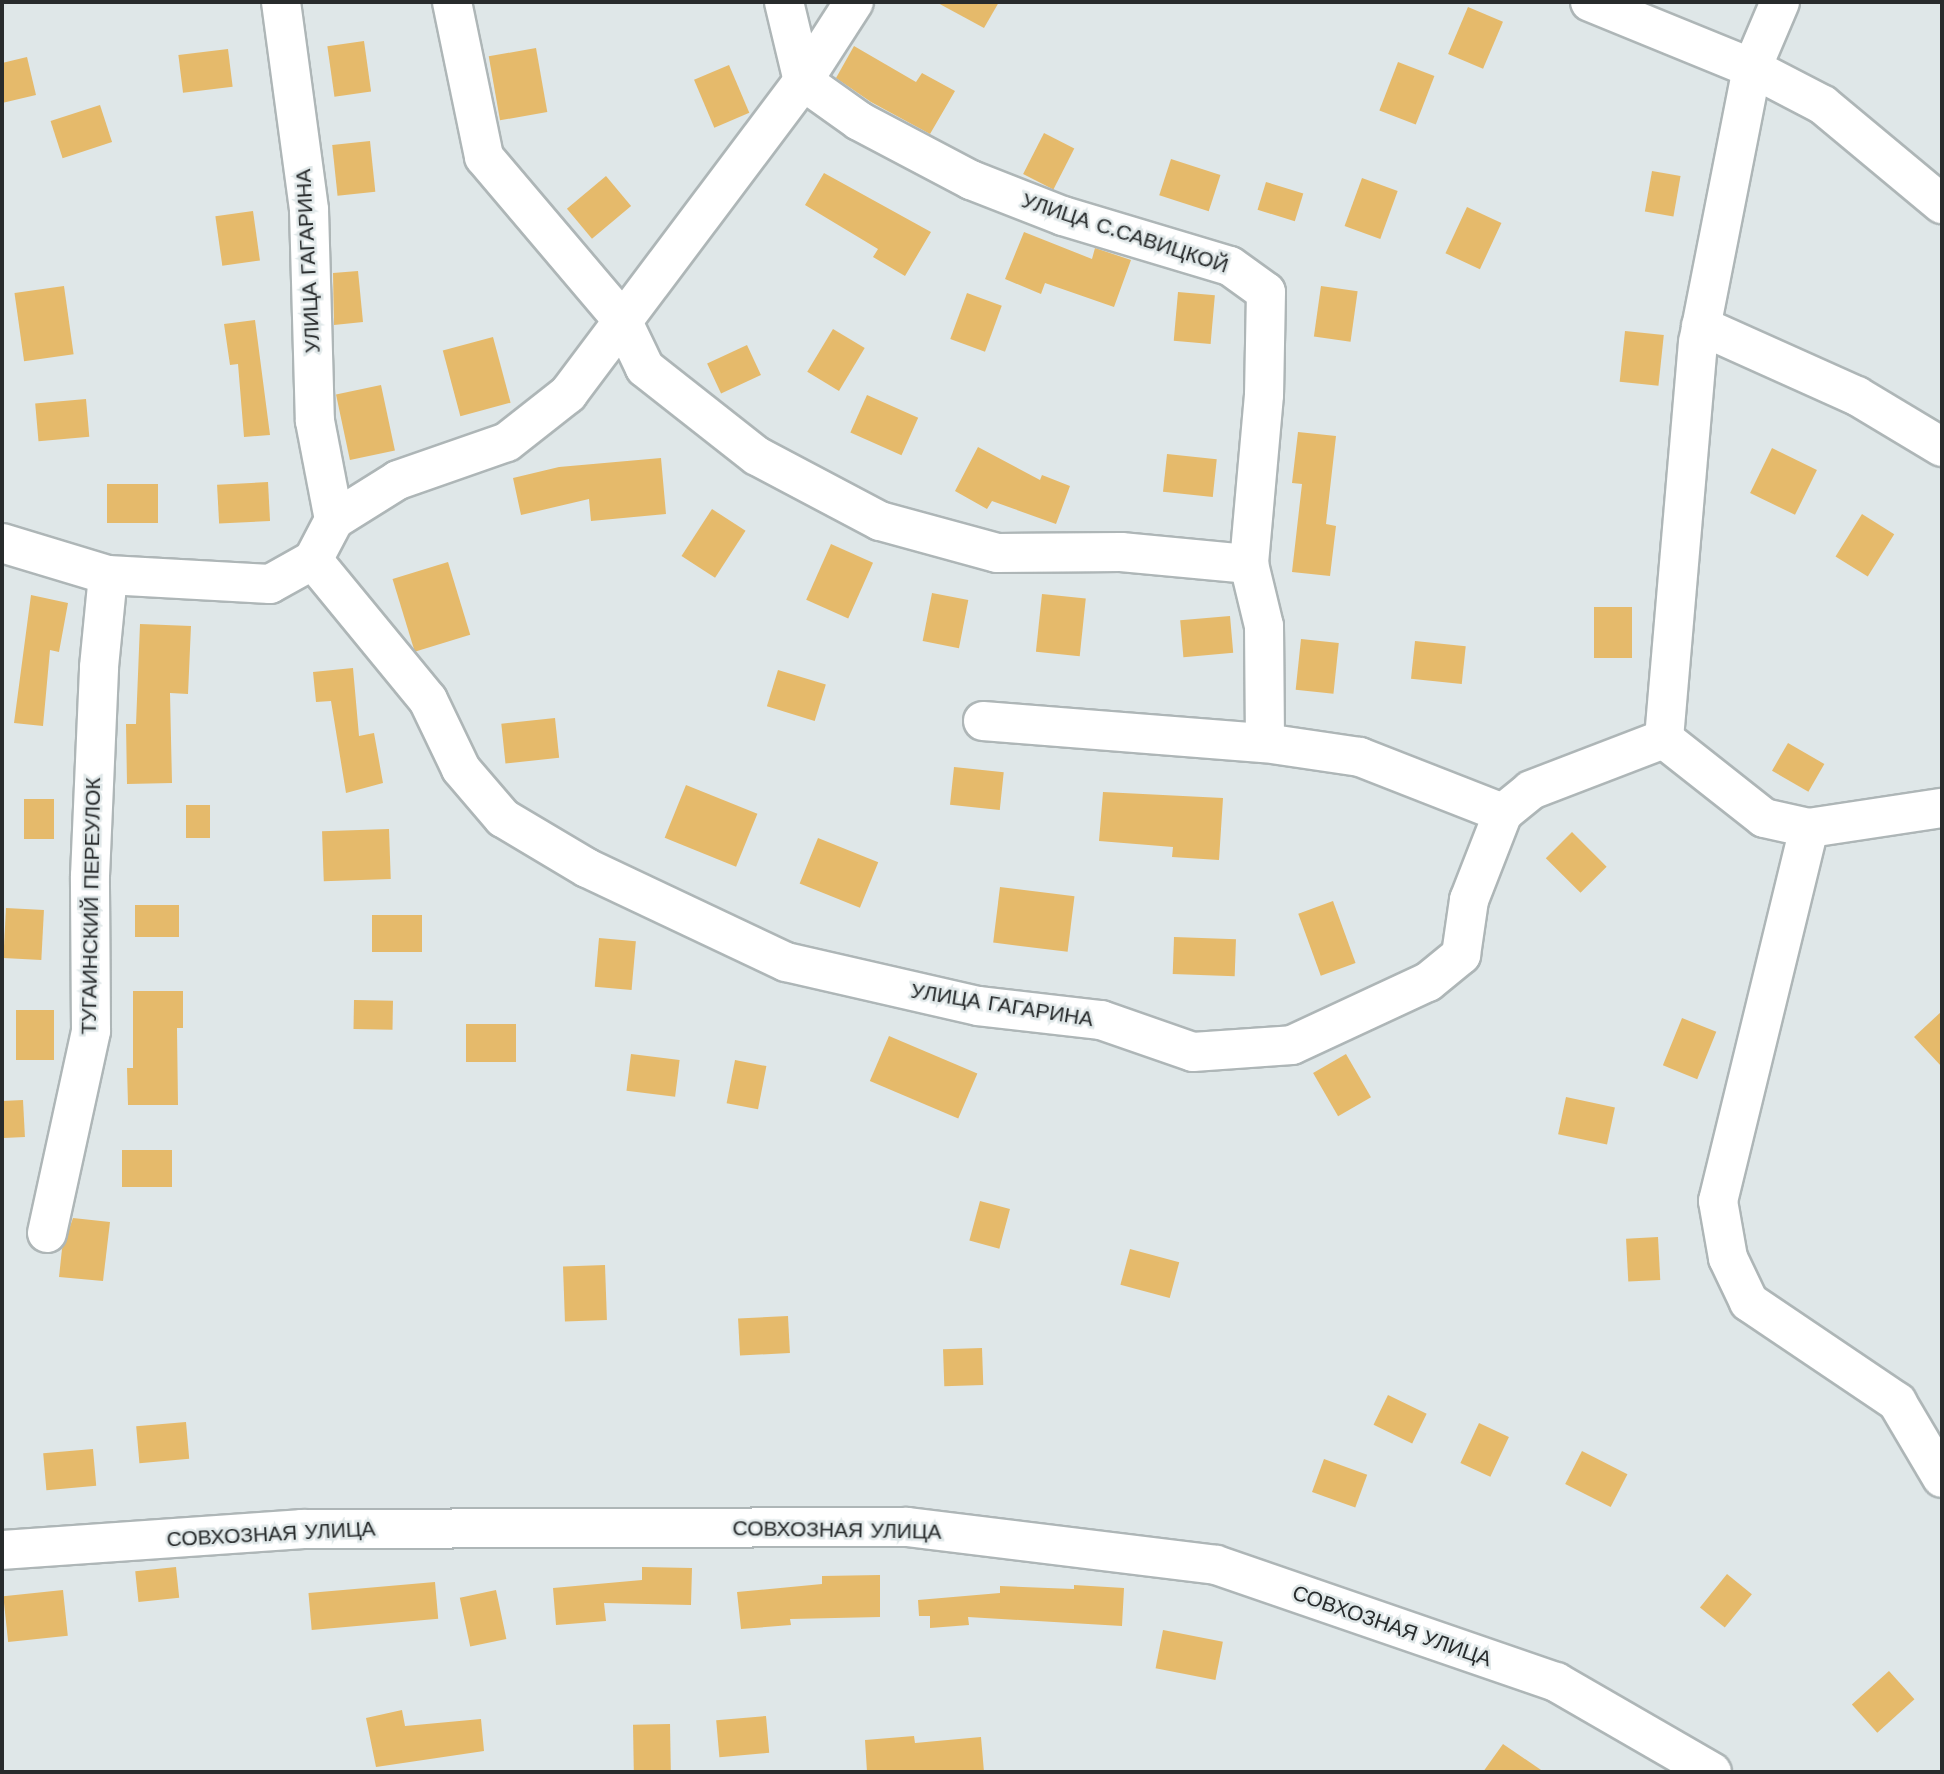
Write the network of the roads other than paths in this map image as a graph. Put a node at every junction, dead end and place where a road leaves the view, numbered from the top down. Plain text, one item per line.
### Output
1 (281, 2) edge
2 (452, 2) edge
3 (784, 2) edge
4 (854, 2) edge
5 (1590, 2) edge
6 (1780, 2) edge
7 (1752, 68) junction
8 (803, 81) junction
9 (1942, 204) edge
10 (622, 320) junction
11 (1701, 326) junction
12 (1942, 447) edge
13 (334, 520) junction
14 (2, 543) edge
15 (313, 560) junction
16 (1249, 564) junction
17 (108, 575) junction
18 (984, 720) dead end
19 (1664, 739) junction
20 (1265, 743) junction
21 (1942, 808) edge
22 (1503, 813) junction
23 (1809, 828) junction
24 (47, 1233) dead end
25 (1942, 1478) edge
26 (2, 1550) edge
27 (1712, 1772) edge

1 - 13 street, УЛИЦА ГАГАРИНА
2 - 10 street
3 - 8 street
4 - 8 street
5 - 7 street
6 - 7 street
7 - 9 street
7 - 11 street
8 - 10 street
8 - 16 street, УЛИЦА С.САВИЦКОЙ
10 - 13 street
10 - 16 street
11 - 12 street
11 - 19 street
13 - 15 street
14 - 17 street
15 - 17 street
15 - 22 street, УЛИЦА ГАГАРИНА
16 - 20 street, УЛИЦА С.САВИЦКОЙ
17 - 24 street, ТУГАИНСКИЙ ПЕРЕУЛОК
18 - 20 street
19 - 22 street, УЛИЦА ГАГАРИНА
19 - 23 street
20 - 22 street
21 - 23 street
23 - 25 street
26 - 27 street, СОВХОЗНАЯ УЛИЦА

